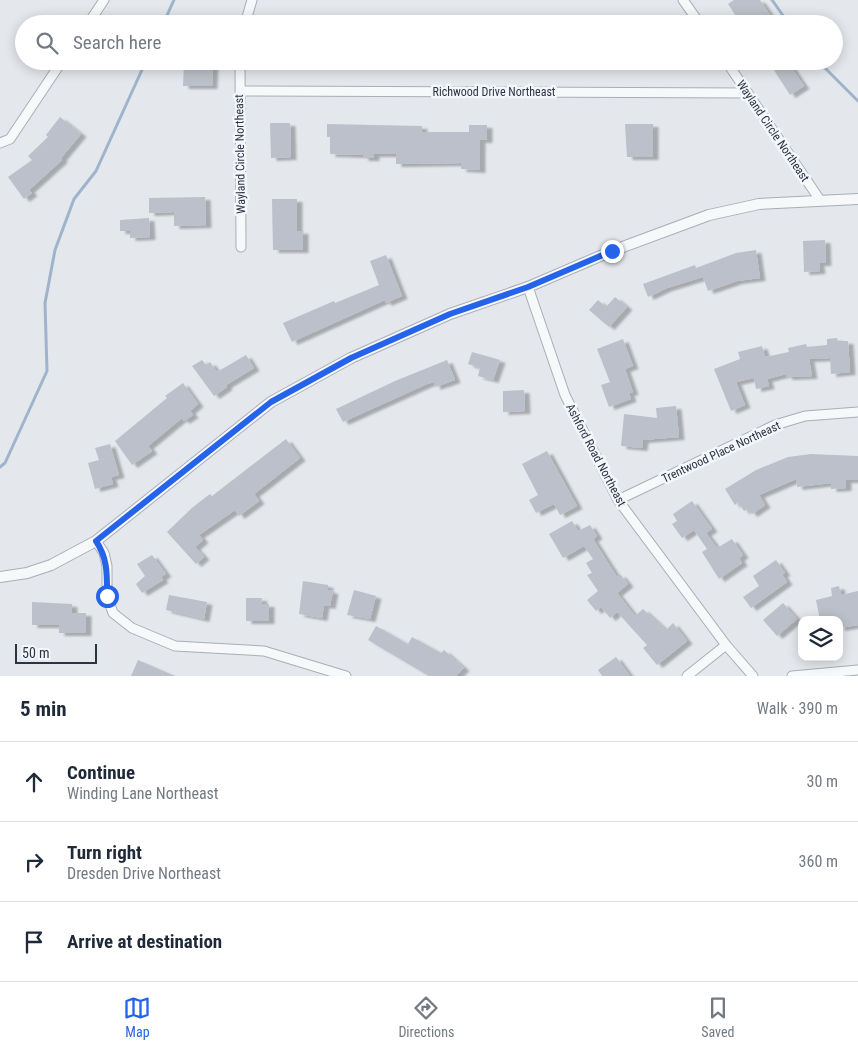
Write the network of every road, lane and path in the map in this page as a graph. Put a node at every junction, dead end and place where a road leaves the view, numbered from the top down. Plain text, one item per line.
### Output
1 (104, 0) edge
2 (252, 0) edge
3 (683, 0) edge
4 (94, 15) edge
5 (248, 15) edge
6 (694, 15) edge
7 (56, 70) edge
8 (240, 70) edge
9 (732, 70) edge
10 (240, 91) junction
11 (748, 93) junction
12 (0, 144) edge
13 (858, 199) edge
14 (820, 200) junction
15 (241, 247) dead end
16 (528, 287) junction
17 (858, 412) edge
18 (618, 500) junction
19 (96, 541) junction
20 (0, 577) edge
21 (726, 645) junction
22 (858, 670) edge
23 (346, 676) edge
24 (687, 676) edge
25 (753, 676) edge
26 (792, 676) edge

1 - 4 street
2 - 5 street
3 - 6 street
7 - 12 street
8 - 10 street, Wayland Circle Northeast
9 - 11 street, Wayland Circle Northeast
10 - 11 street, Richwood Drive Northeast
10 - 15 street, Wayland Circle Northeast
11 - 14 street, Wayland Circle Northeast
13 - 14 street
14 - 16 street
16 - 18 street, Ashford Road Northeast
16 - 19 street
17 - 18 street, Trentwood Place Northeast
18 - 21 street, Ashford Road Northeast
19 - 20 street
19 - 23 street
21 - 24 street
21 - 25 street, Ashford Road Northeast
22 - 26 street

